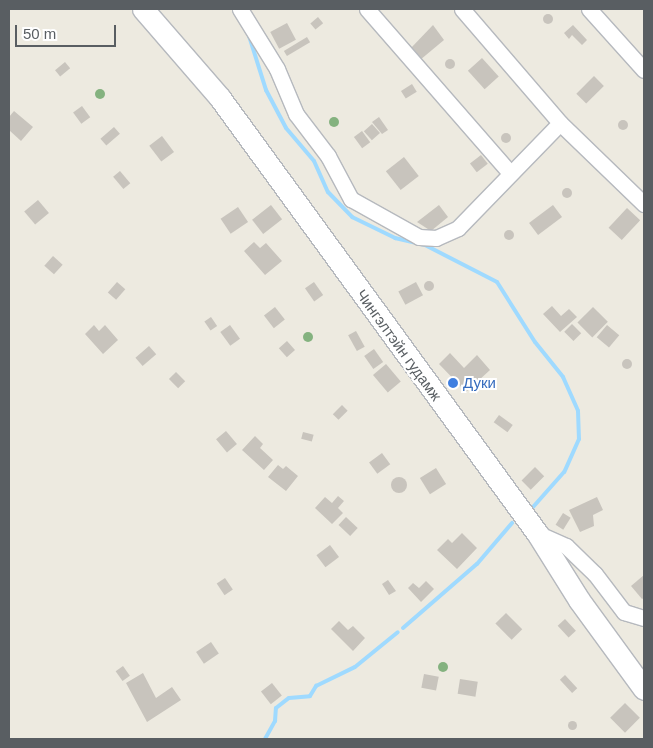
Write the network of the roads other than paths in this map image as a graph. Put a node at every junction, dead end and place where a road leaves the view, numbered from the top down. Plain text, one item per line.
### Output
1 (143, 9) edge
2 (240, 9) edge
3 (367, 9) edge
4 (462, 9) edge
5 (589, 9) edge
6 (644, 70) edge
7 (560, 123) junction
8 (510, 173) junction
9 (644, 204) edge
10 (537, 533) junction
11 (644, 618) edge
12 (644, 689) edge

1 - 10 main road, Чингэлтэйн гудамж
2 - 8 street
3 - 8 street
4 - 7 street
5 - 6 street
7 - 8 street
7 - 9 street
10 - 11 street
10 - 12 main road, Чингэлтэйн гудамж

